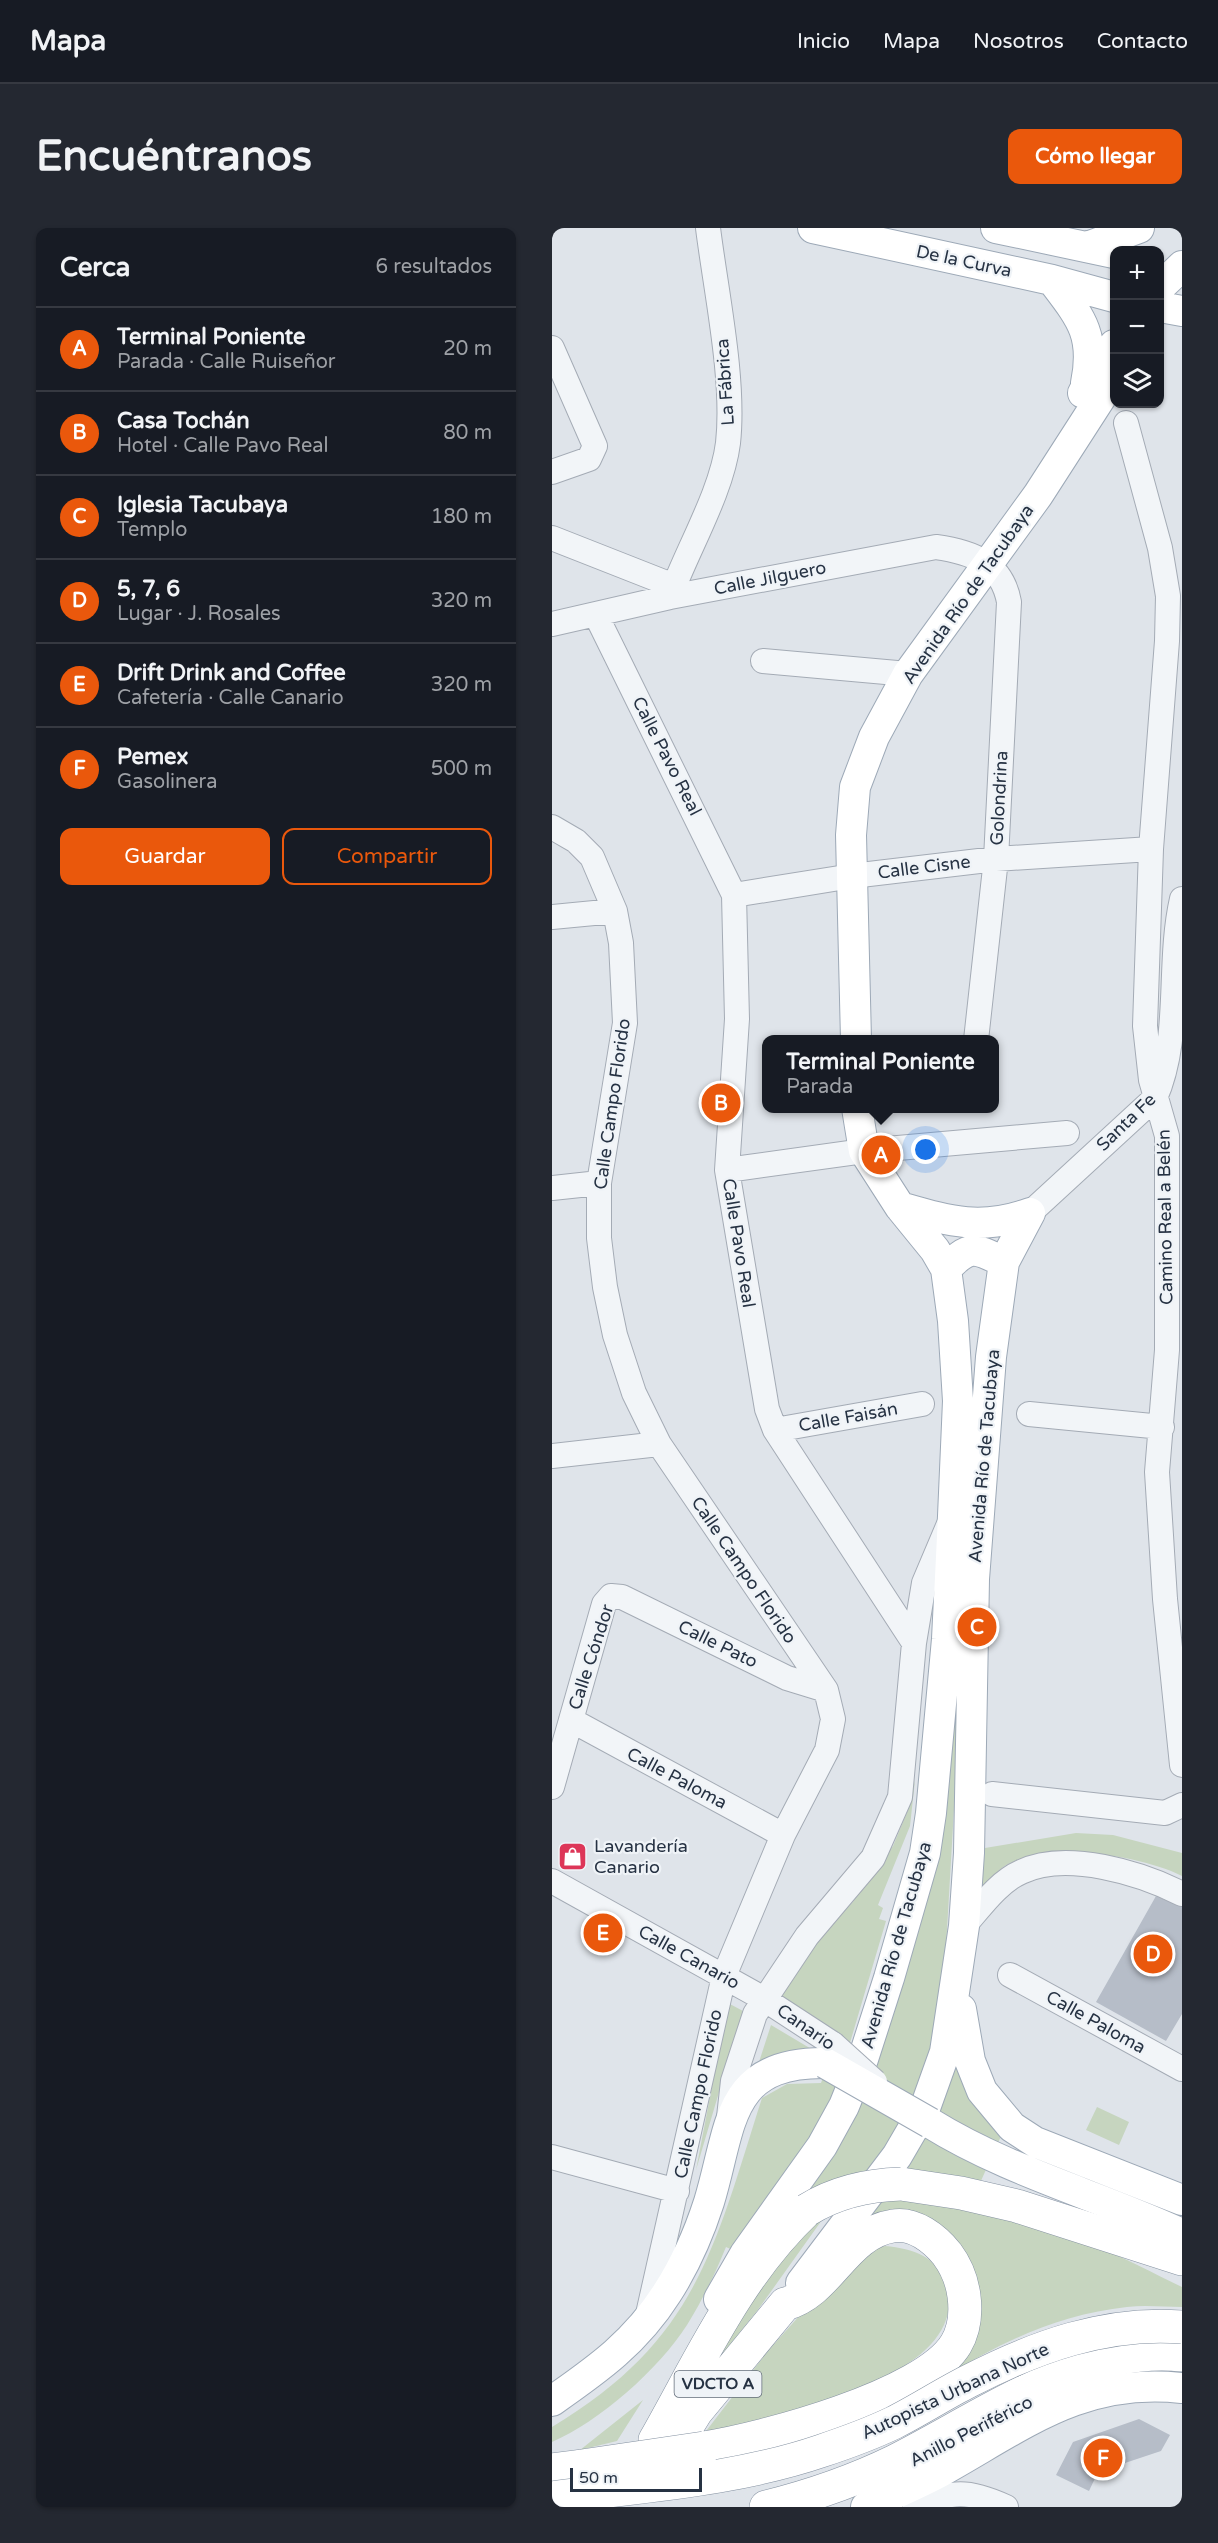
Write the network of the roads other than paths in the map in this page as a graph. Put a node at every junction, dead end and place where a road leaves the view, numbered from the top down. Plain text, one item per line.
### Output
1 (708, 228) edge
2 (813, 228) edge
3 (996, 228) edge
4 (1139, 228) edge
5 (1101, 250) edge
6 (1164, 263) edge
7 (1182, 266) edge
8 (1052, 280) junction
9 (1164, 283) edge
10 (1110, 296) edge
11 (1164, 308) edge
12 (1182, 311) edge
13 (552, 348) edge
14 (1110, 351) edge
15 (1110, 383) edge
16 (1085, 390) junction
17 (1126, 423) dead end
18 (552, 472) edge
19 (552, 538) edge
20 (986, 563) junction
21 (672, 592) junction
22 (596, 615) junction
23 (552, 624) edge
24 (763, 661) dead end
25 (908, 674) junction
26 (552, 827) edge
27 (1151, 849) junction
28 (996, 859) junction
29 (852, 876) junction
30 (734, 895) junction
31 (1182, 899) edge
32 (615, 911) junction
33 (552, 917) edge
34 (856, 1035) edge
35 (977, 1035) edge
36 (1155, 1098) junction
37 (858, 1113) edge
38 (1067, 1133) dead end
39 (864, 1151) junction
40 (727, 1170) junction
41 (599, 1183) junction
42 (552, 1188) edge
43 (900, 1207) junction
44 (1030, 1213) junction
45 (1004, 1262) junction
46 (946, 1269) junction
47 (1174, 1350) edge
48 (922, 1404) dead end
49 (1029, 1414) dead end
50 (1162, 1426) junction
51 (775, 1430) junction
52 (659, 1444) junction
53 (552, 1456) edge
54 (953, 1516) junction
55 (611, 1596) joint
56 (914, 1643) junction
57 (826, 1690) junction
58 (571, 1720) junction
59 (1182, 1766) edge
60 (552, 1787) edge
61 (992, 1794) dead end
62 (1182, 1805) edge
63 (783, 1835) junction
64 (552, 1881) edge
65 (1182, 1894) edge
66 (964, 1926) junction
67 (959, 1956) junction
68 (1010, 1975) dead end
69 (724, 1977) junction
70 (764, 1999) junction
71 (829, 2054) junction
72 (1182, 2069) edge
73 (727, 2129) junction
74 (552, 2157) edge
75 (677, 2191) junction
76 (1182, 2200) edge
77 (1105, 2233) junction
78 (1182, 2234) edge
79 (1182, 2259) edge
80 (1182, 2270) edge
81 (785, 2304) junction
82 (647, 2320) junction
83 (1182, 2327) edge
84 (1182, 2355) edge
85 (693, 2368) junction
86 (1182, 2369) edge
87 (1182, 2388) edge
88 (552, 2402) edge
89 (567, 2468) edge
90 (552, 2498) edge
91 (556, 2507) edge
92 (766, 2507) edge
93 (801, 2507) edge
94 (866, 2507) edge
95 (915, 2507) edge
96 (1006, 2507) edge

1 - 21 street, La Fábrica
2 - 8 main road, De la Curva
3 - 5 main road
4 - 5 main road
6 - 7 main road
7 - 9 main road
8 - 10 main road, De la Curva
8 - 16 main road
11 - 12 main road
13 - 18 street
14 - 16 main road
15 - 20 main road, Avenida Río de Tacubaya
16 - 20 main road
17 - 27 street, Camino Real a Belén
19 - 21 street
20 - 21 street, Calle Jilguero
20 - 25 main road, Avenida Río de Tacubaya
20 - 28 street, Golondrina
21 - 22 street, Calle Jilguero
22 - 23 street, Calle Jilguero
22 - 30 street, Calle Pavo Real
24 - 25 street
25 - 29 main road, Avenida Río de Tacubaya
26 - 32 street, Calle Campo Florido
27 - 28 street, Calle Cisne
27 - 36 street, Camino Real a Belén
28 - 29 street, Calle Cisne
28 - 35 street, Golondrina
29 - 30 street, Calle Cisne
29 - 34 main road, Avenida Río de Tacubaya
30 - 40 street, Calle Pavo Real
31 - 36 street, Santa Fe
32 - 33 street
32 - 41 street, Calle Campo Florido
36 - 44 street, Santa Fe
36 - 47 street, Camino Real a Belén
37 - 39 main road, Avenida Río de Tacubaya
38 - 39 street
39 - 40 street
39 - 43 main road, Avenida Río de Tacubaya
40 - 51 street, Calle Pavo Real
41 - 42 street
41 - 52 street, Calle Campo Florido
43 - 44 main road
43 - 46 main road, Avenida Río de Tacubaya
44 - 45 main road, Avenida Río de Tacubaya
45 - 46 main road
45 - 66 main road, Avenida Río de Tacubaya
46 - 54 main road, Avenida Río de Tacubaya
47 - 50 street, Camino Real a Belén
48 - 51 street, Calle Faisán
49 - 50 street
50 - 59 street, Camino Real a Belén
51 - 56 street, Calle Pavo Real
52 - 53 street
52 - 57 street, Calle Campo Florido
54 - 56 street
54 - 85 main road, Avenida Río de Tacubaya
55 - 57 street, Calle Pato
55 - 58 street, Calle Cóndor
56 - 70 street
57 - 63 street, Calle Campo Florido
58 - 60 street, Calle Cóndor
58 - 63 street, Calle Paloma
61 - 62 street
63 - 69 street, Calle Campo Florido
64 - 69 street, Calle Canario
65 - 66 street
66 - 67 main road, Avenida Río de Tacubaya
67 - 76 main road
67 - 81 main road, Avenida Río de Tacubaya
68 - 72 street, Calle Paloma
69 - 70 street, Calle Canario
69 - 75 street, Calle Campo Florido
70 - 71 street, Canario
70 - 73 street
71 - 73 main road
71 - 78 main road, bridge
73 - 82 main road
74 - 75 street
75 - 82 street, Calle Campo Florido
77 - 79 highway
77 - 80 highway
77 - 85 highway, bridge
81 - 85 highway, VDCTO A
81 - 89 highway, bridge
82 - 88 main road
83 - 90 highway, Autopista Urbana Norte, bridge
83 - 91 highway
84 - 92 highway, Autopista Urbana Norte
86 - 93 highway, Anillo Periférico
87 - 94 main road
95 - 96 street

